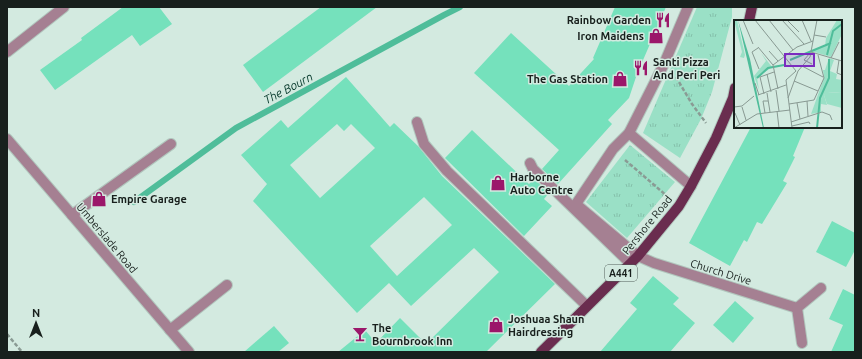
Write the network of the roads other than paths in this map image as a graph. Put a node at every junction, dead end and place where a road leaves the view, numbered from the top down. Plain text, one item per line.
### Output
1 (64, 7) edge
2 (688, 7) edge
3 (752, 7) edge
4 (749, 20) edge
5 (7, 52) edge
6 (734, 93) edge
7 (417, 122) dead end
8 (629, 133) junction
9 (7, 139) edge
10 (171, 144) dead end
11 (530, 163) dead end
12 (691, 186) junction
13 (72, 215) junction
14 (638, 256) junction
15 (630, 264) junction
16 (227, 285) dead end
17 (821, 288) dead end
18 (587, 306) junction
19 (797, 308) junction
20 (170, 330) junction
21 (802, 343) dead end
22 (189, 352) edge
23 (541, 352) edge

1 - 5 street
2 - 8 street
3 - 4 main road
6 - 12 main road, Pershore Road / A441
7 - 18 street
8 - 12 street
8 - 14 street, Church Drive
9 - 13 street, Umberslade Road
10 - 13 street
11 - 15 street
12 - 14 main road, Pershore Road / A441
13 - 20 street, Umberslade Road
14 - 15 main road, Pershore Road / A441
14 - 19 street, Church Drive
15 - 18 main road, Pershore Road / A441
16 - 20 street
17 - 19 street
18 - 23 main road, Pershore Road / A441
19 - 21 street
20 - 22 street, Umberslade Road

